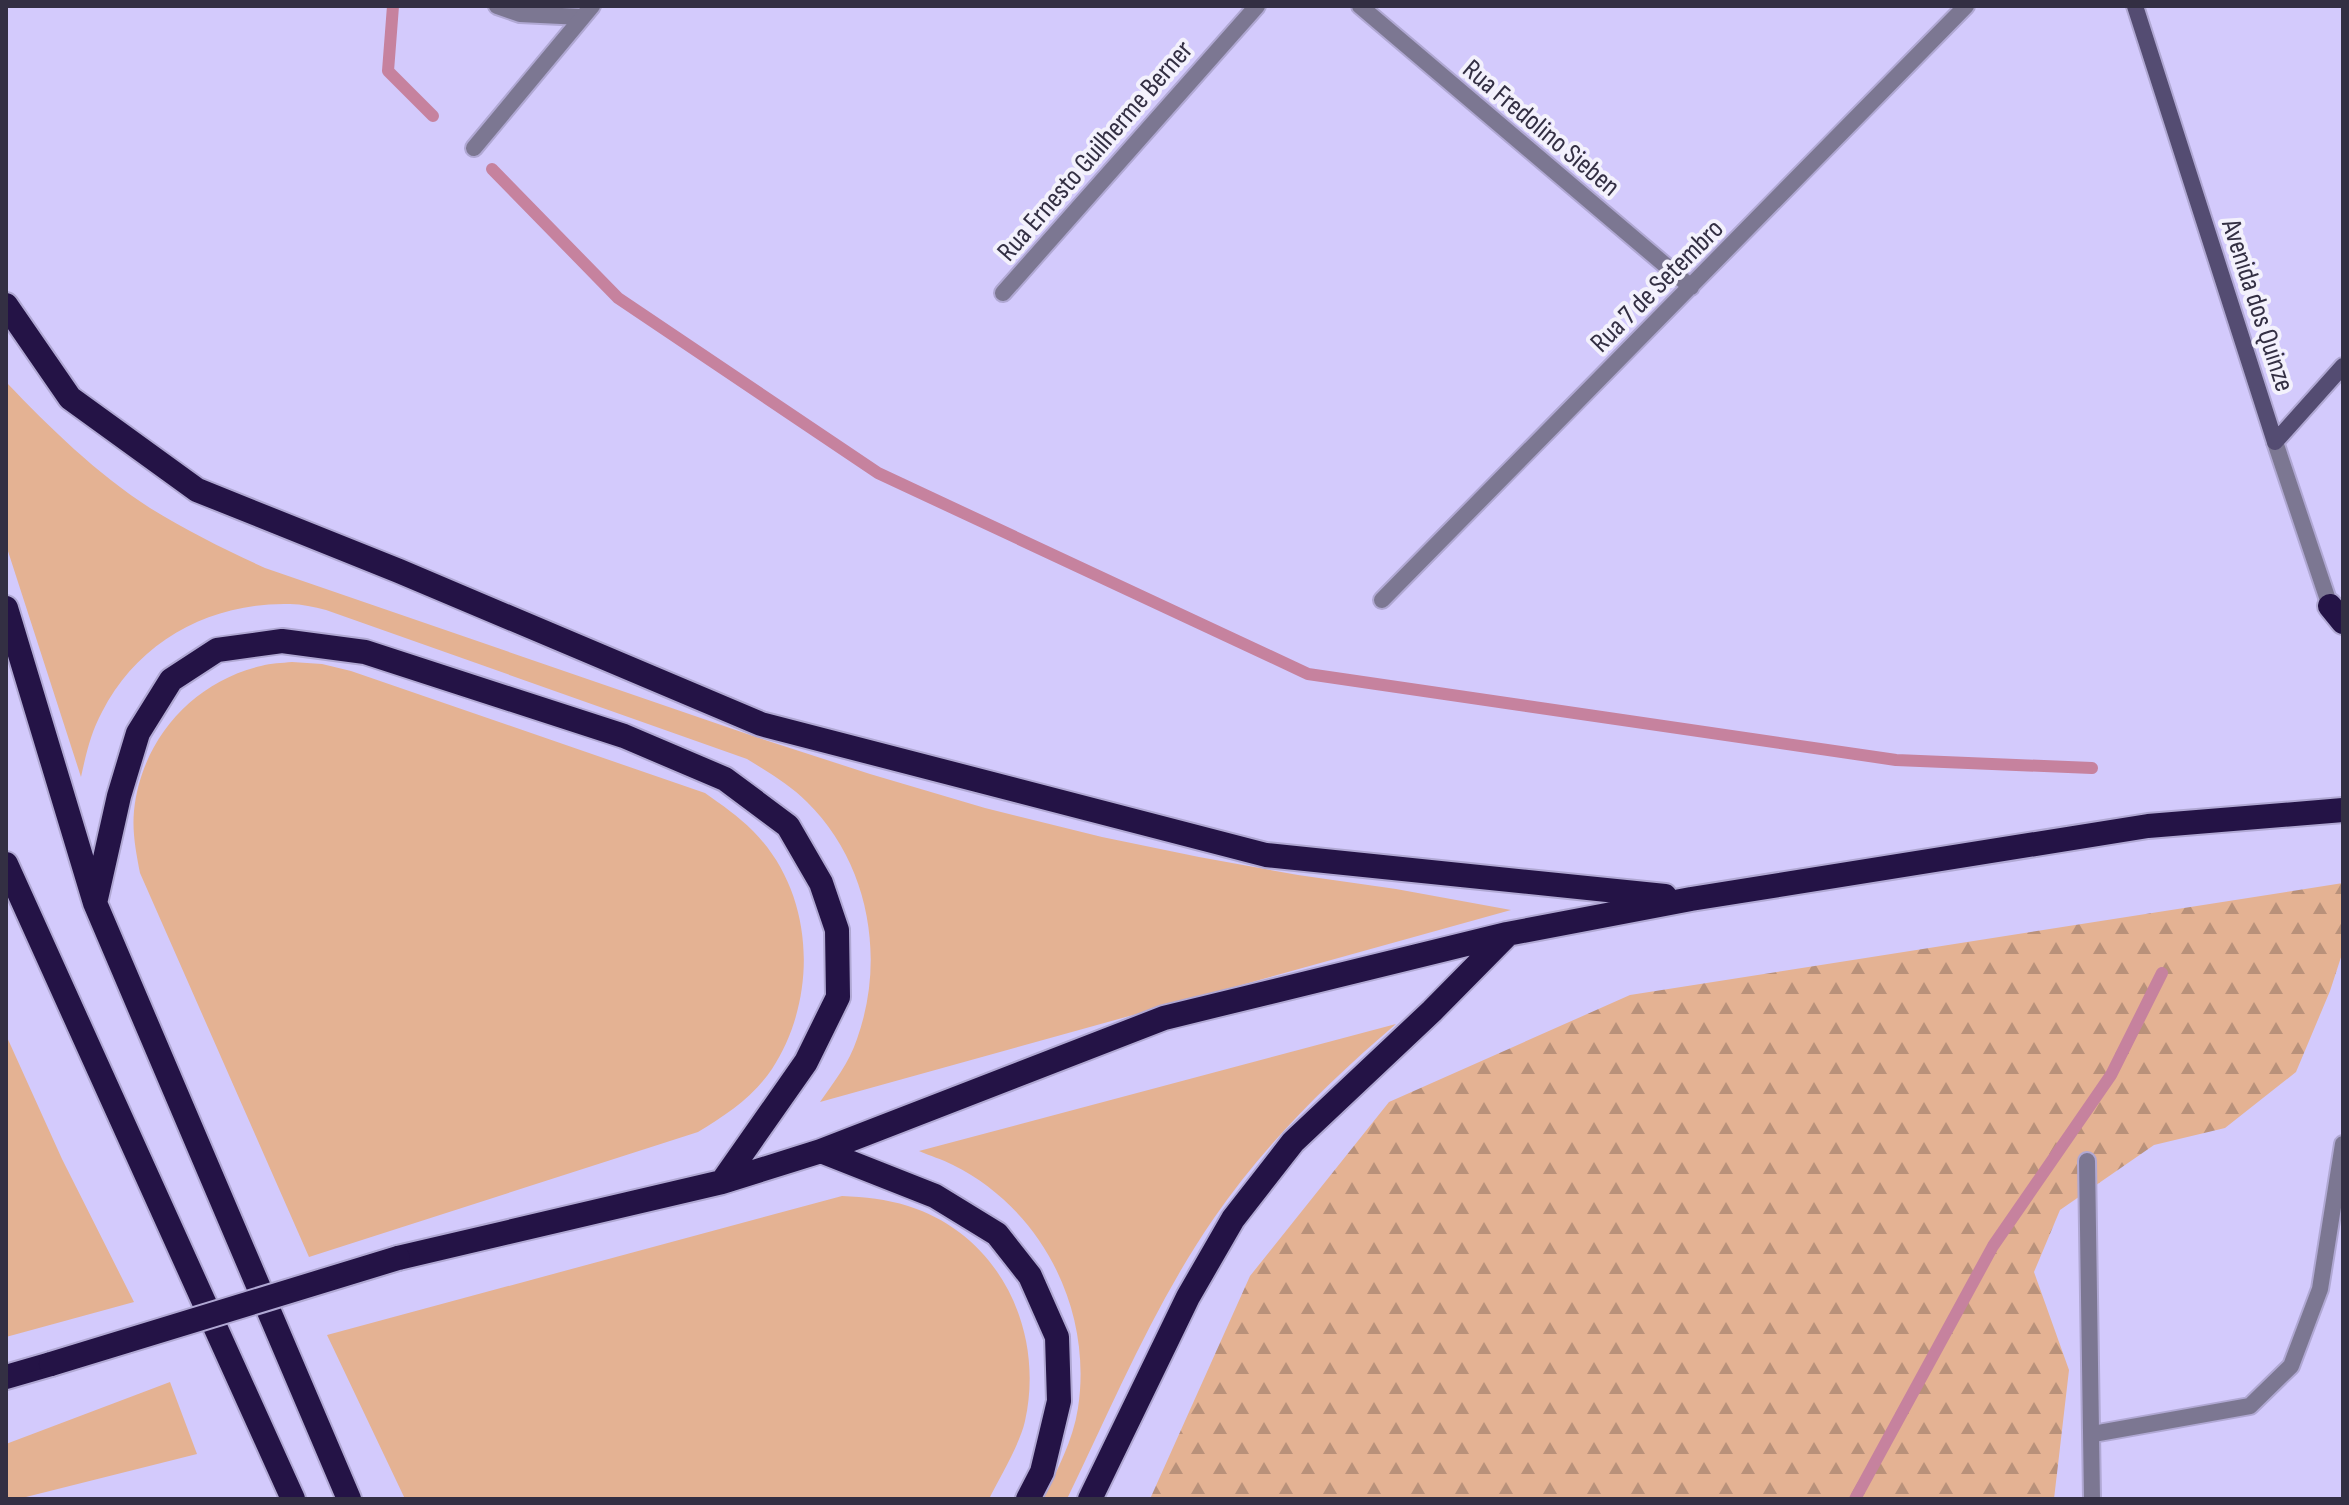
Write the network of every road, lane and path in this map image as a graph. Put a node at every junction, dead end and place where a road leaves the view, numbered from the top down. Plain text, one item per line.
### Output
1 (497, 6) edge
2 (1257, 6) edge
3 (1360, 6) edge
4 (1966, 6) edge
5 (2135, 6) edge
6 (587, 12) edge
7 (474, 148) dead end
8 (1691, 287) junction
9 (1003, 293) dead end
10 (6, 305) edge
11 (2343, 366) edge
12 (2275, 442) junction
13 (1382, 600) dead end
14 (6, 608) edge
15 (2339, 612) edge
16 (2343, 810) edge
17 (6, 864) edge
18 (1691, 899) junction
19 (95, 903) junction
20 (1507, 934) junction
21 (2343, 1144) edge
22 (821, 1151) junction
23 (2087, 1161) dead end
24 (722, 1182) junction
25 (6, 1377) edge
26 (2093, 1434) junction
27 (293, 1499) edge
28 (349, 1499) edge
29 (1028, 1499) edge
30 (1090, 1499) edge
31 (2092, 1499) edge

1 - 6 street
2 - 9 street, Rua Ernesto Guilherme Berner
3 - 8 street, Rua Fredolino Sieben
4 - 8 street, Rua 7 de Setembro
5 - 12 street, Avenida dos Quinze
6 - 7 street
8 - 13 street, Rua 7 de Setembro
10 - 18 highway
11 - 12 street
12 - 15 street, Avenida dos Quinze
14 - 19 highway
16 - 18 highway
17 - 27 highway
18 - 20 highway
19 - 24 highway
19 - 28 highway
20 - 22 highway
20 - 30 highway
21 - 26 street
22 - 24 highway
22 - 29 highway
23 - 26 street
24 - 25 highway, bridge
26 - 31 street

